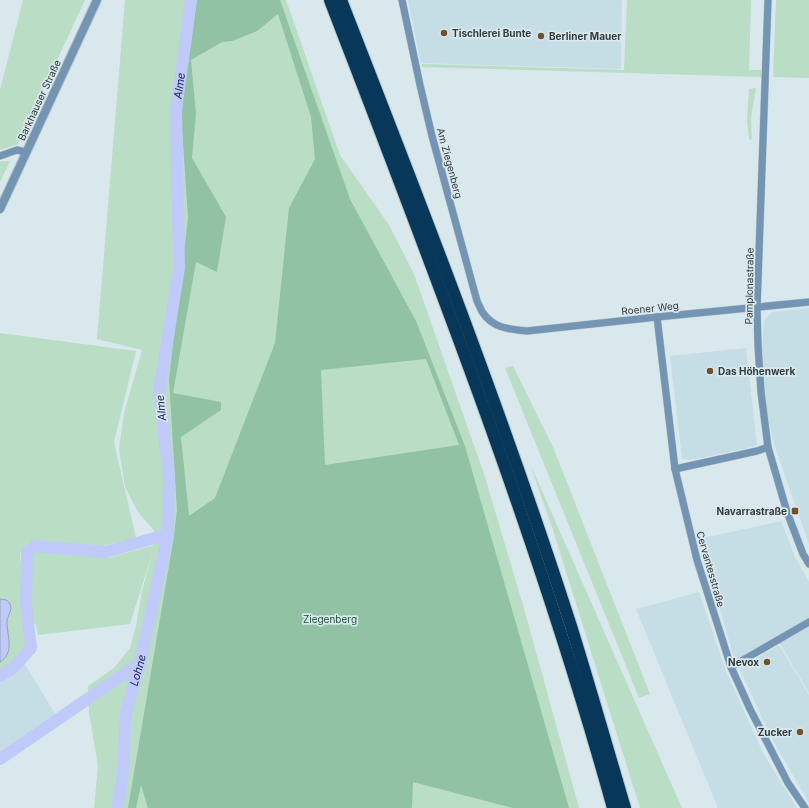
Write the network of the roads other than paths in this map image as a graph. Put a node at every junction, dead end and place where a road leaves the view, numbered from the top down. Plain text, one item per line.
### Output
1 (97, 0) edge
2 (330, 0) edge
3 (341, 0) edge
4 (402, 0) edge
5 (768, 0) edge
6 (26, 152) junction
7 (0, 156) edge
8 (0, 209) edge
9 (809, 302) edge
10 (757, 308) junction
11 (657, 317) junction
12 (494, 324) joint
13 (768, 447) junction
14 (675, 468) junction
15 (809, 563) edge
16 (809, 622) edge
17 (731, 667) junction
18 (614, 808) edge
19 (625, 808) edge
20 (805, 808) edge

1 - 6 street, Barkhauser Straße
2 - 18 highway
3 - 19 highway
4 - 12 street, Am Ziegenberg
5 - 10 street, Pamplonastraße
6 - 7 street
6 - 8 street, Barkhauser Straße
9 - 10 street, Roener Weg
10 - 11 street, Roener Weg
10 - 13 street, Pamplonastraße
11 - 12 street, Roener Weg
11 - 14 street, Cervantesstraße
13 - 14 street
13 - 15 street, Pamplonastraße
14 - 17 street, Cervantesstraße
16 - 17 street
17 - 20 street, Cervantesstraße

